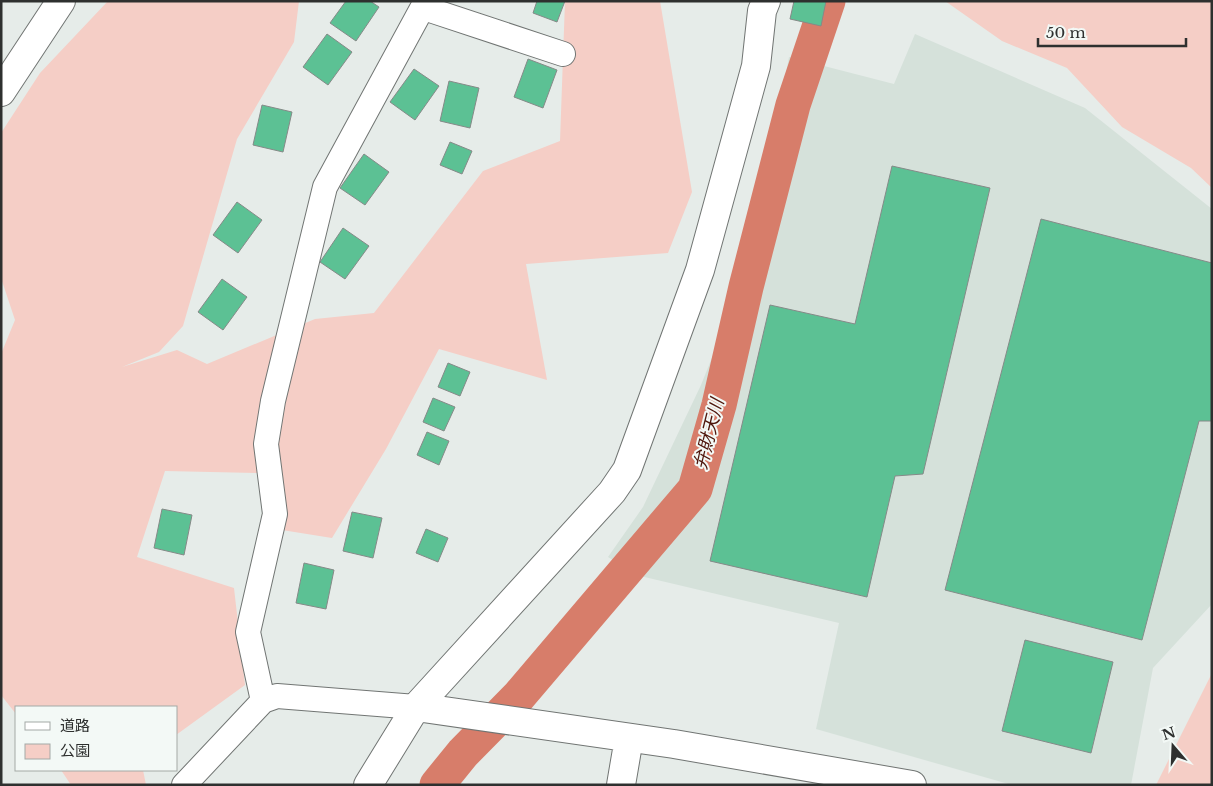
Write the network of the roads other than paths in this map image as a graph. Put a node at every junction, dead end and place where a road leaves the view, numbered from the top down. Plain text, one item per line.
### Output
1 (61, 1) edge
2 (766, 1) edge
3 (425, 5) edge
4 (563, 54) dead end
5 (1, 92) edge
6 (263, 701) junction
7 (416, 707) junction
8 (629, 738) junction
9 (184, 785) edge
10 (368, 785) edge
11 (621, 785) edge
12 (912, 785) edge

1 - 5 street
2 - 7 street
3 - 4 street
3 - 6 street
6 - 7 street
6 - 9 street
7 - 8 street
7 - 10 street
8 - 11 street
8 - 12 street

